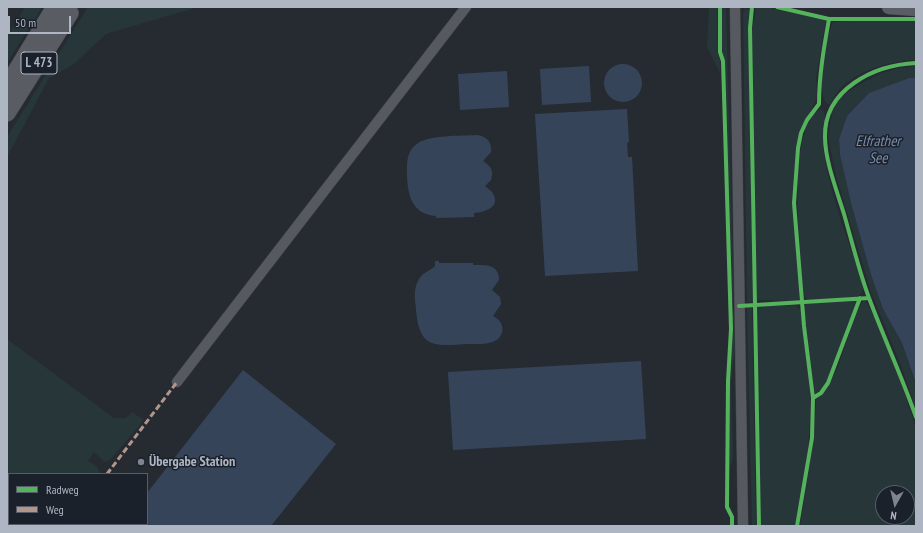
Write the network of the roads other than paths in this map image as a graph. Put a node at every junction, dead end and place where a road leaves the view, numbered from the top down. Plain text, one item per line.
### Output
1 (466, 7) edge
2 (735, 7) edge
3 (889, 7) edge
4 (916, 9) edge
5 (63, 10) edge
6 (7, 86) edge
7 (7, 113) edge
8 (177, 382) dead end
9 (743, 526) edge

1 - 8 street
2 - 9 street
3 - 4 main road
5 - 6 highway, L 473
5 - 7 highway, L 473

